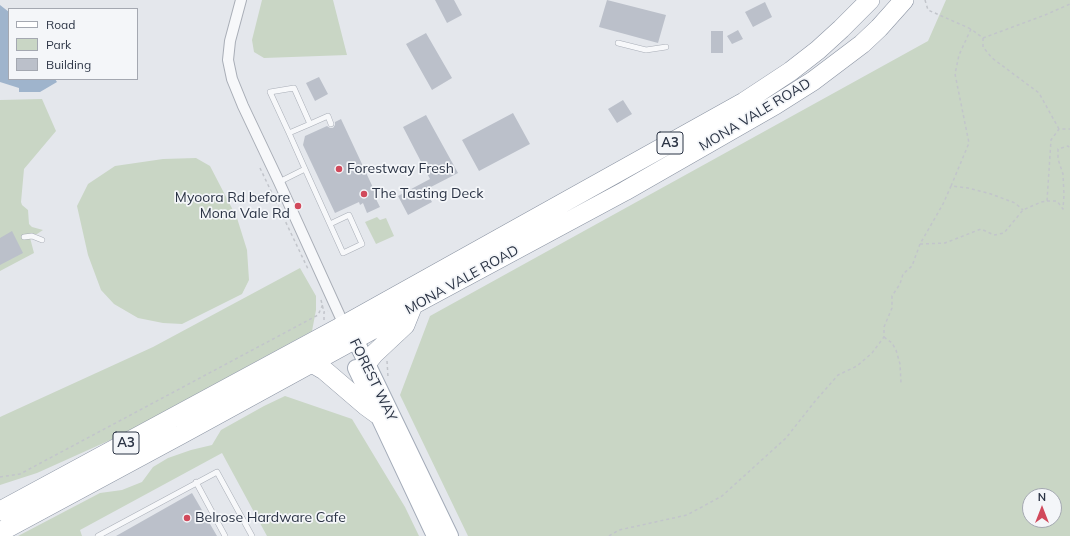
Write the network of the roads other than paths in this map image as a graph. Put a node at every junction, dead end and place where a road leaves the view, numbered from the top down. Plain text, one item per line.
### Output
1 (241, 0) edge
2 (870, 0) edge
3 (904, 0) edge
4 (618, 43) dead end
5 (666, 47) dead end
6 (310, 124) junction
7 (331, 124) dead end
8 (289, 133) junction
9 (305, 169) junction
10 (279, 182) junction
11 (330, 224) junction
12 (24, 236) dead end
13 (42, 240) dead end
14 (413, 306) junction
15 (348, 336) junction
16 (312, 363) junction
17 (366, 364) junction
18 (377, 414) junction
19 (196, 482) junction
20 (0, 511) edge
21 (0, 532) edge
22 (98, 536) edge
23 (225, 536) edge
24 (252, 536) edge
25 (435, 536) edge
26 (450, 536) edge

1 - 10 street
2 - 15 highway, MONA VALE ROAD / A3
3 - 14 highway, MONA VALE ROAD / A3
4 - 5 lane
6 - 7 lane
6 - 8 lane
6 - 8 lane
8 - 9 lane
9 - 10 lane
9 - 11 lane
10 - 15 street
11 - 11 lane
12 - 13 lane
14 - 15 highway, MONA VALE ROAD / A3
14 - 17 highway
15 - 16 highway, MONA VALE ROAD / A3
15 - 17 main road, FOREST WAY
15 - 18 main road, FOREST WAY
15 - 20 highway, MONA VALE ROAD / A3
16 - 18 highway
16 - 21 highway, MONA VALE ROAD / A3
17 - 26 main road, FOREST WAY
18 - 25 main road, FOREST WAY
19 - 22 lane
19 - 23 lane
19 - 24 lane

